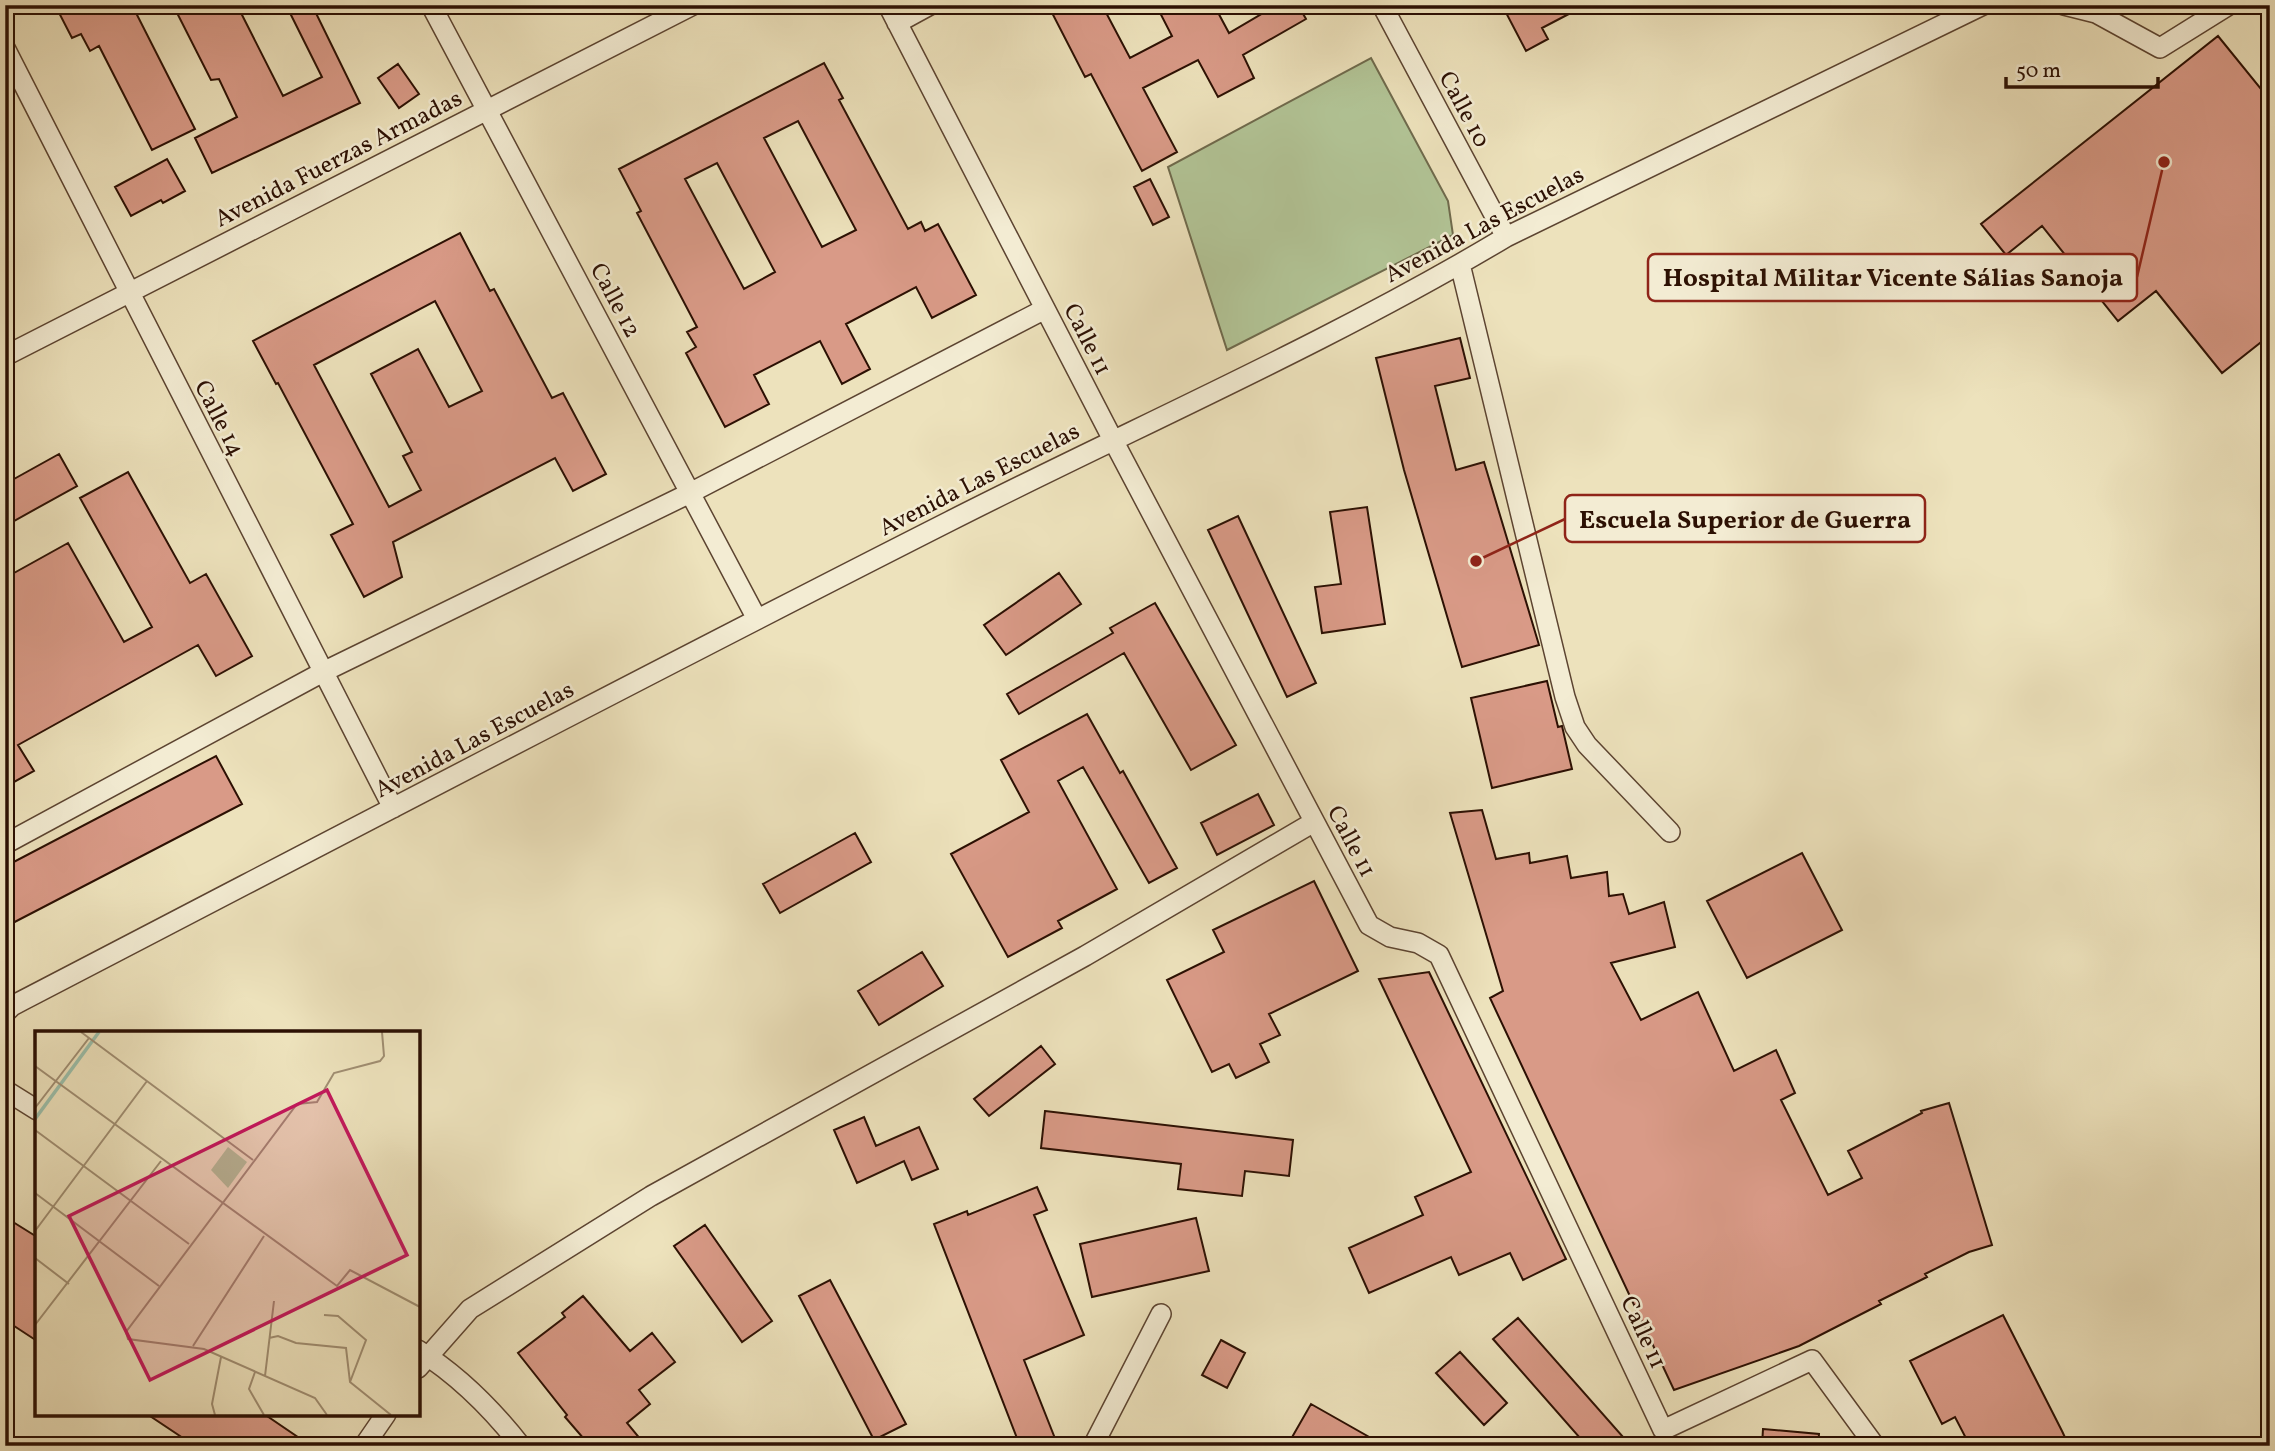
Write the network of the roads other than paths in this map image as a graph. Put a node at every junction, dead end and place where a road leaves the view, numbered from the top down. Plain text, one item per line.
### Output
1 (431, 5) edge
2 (693, 5) edge
3 (930, 5) edge
4 (1382, 5) edge
5 (1983, 5) edge
6 (2064, 5) edge
7 (2229, 5) edge
8 (892, 14) edge
9 (5, 48) edge
10 (487, 110) junction
11 (1506, 237) junction
12 (1460, 264) junction
13 (128, 292) junction
14 (1045, 309) junction
15 (5, 356) edge
16 (1113, 440) junction
17 (690, 494) junction
18 (757, 619) junction
19 (323, 672) junction
20 (393, 808) junction
21 (1314, 822) junction
22 (1670, 832) dead end
23 (5, 844) edge
24 (5, 1013) edge
25 (5, 1090) edge
26 (35, 1109) edge
27 (1161, 1314) dead end
28 (421, 1358) edge
29 (385, 1416) edge
30 (364, 1446) edge
31 (521, 1446) edge
32 (1093, 1446) edge
33 (1875, 1446) edge

1 - 10 street, Calle 12
2 - 10 street, Avenida Fuerzas Armadas
3 - 8 street
4 - 11 street, Calle 10
5 - 11 street, Avenida Las Escuelas
6 - 7 street
8 - 14 street, Calle 11
9 - 13 street, Calle 14
10 - 13 street, Avenida Fuerzas Armadas
10 - 17 street, Calle 12
11 - 12 street, Avenida Las Escuelas
12 - 16 street, Avenida Las Escuelas
12 - 22 street
13 - 15 street, Avenida Fuerzas Armadas
13 - 19 street, Calle 14
14 - 16 street, Calle 11
14 - 17 street
16 - 18 street, Avenida Las Escuelas
16 - 21 street, Calle 11
17 - 18 street, Calle 12
17 - 19 street
18 - 20 street, Avenida Las Escuelas
19 - 20 street, Calle 14
19 - 23 street
20 - 24 street, Avenida Las Escuelas
21 - 28 street
21 - 33 street, Calle 11
25 - 26 street
27 - 32 street
28 - 31 street
29 - 30 street

